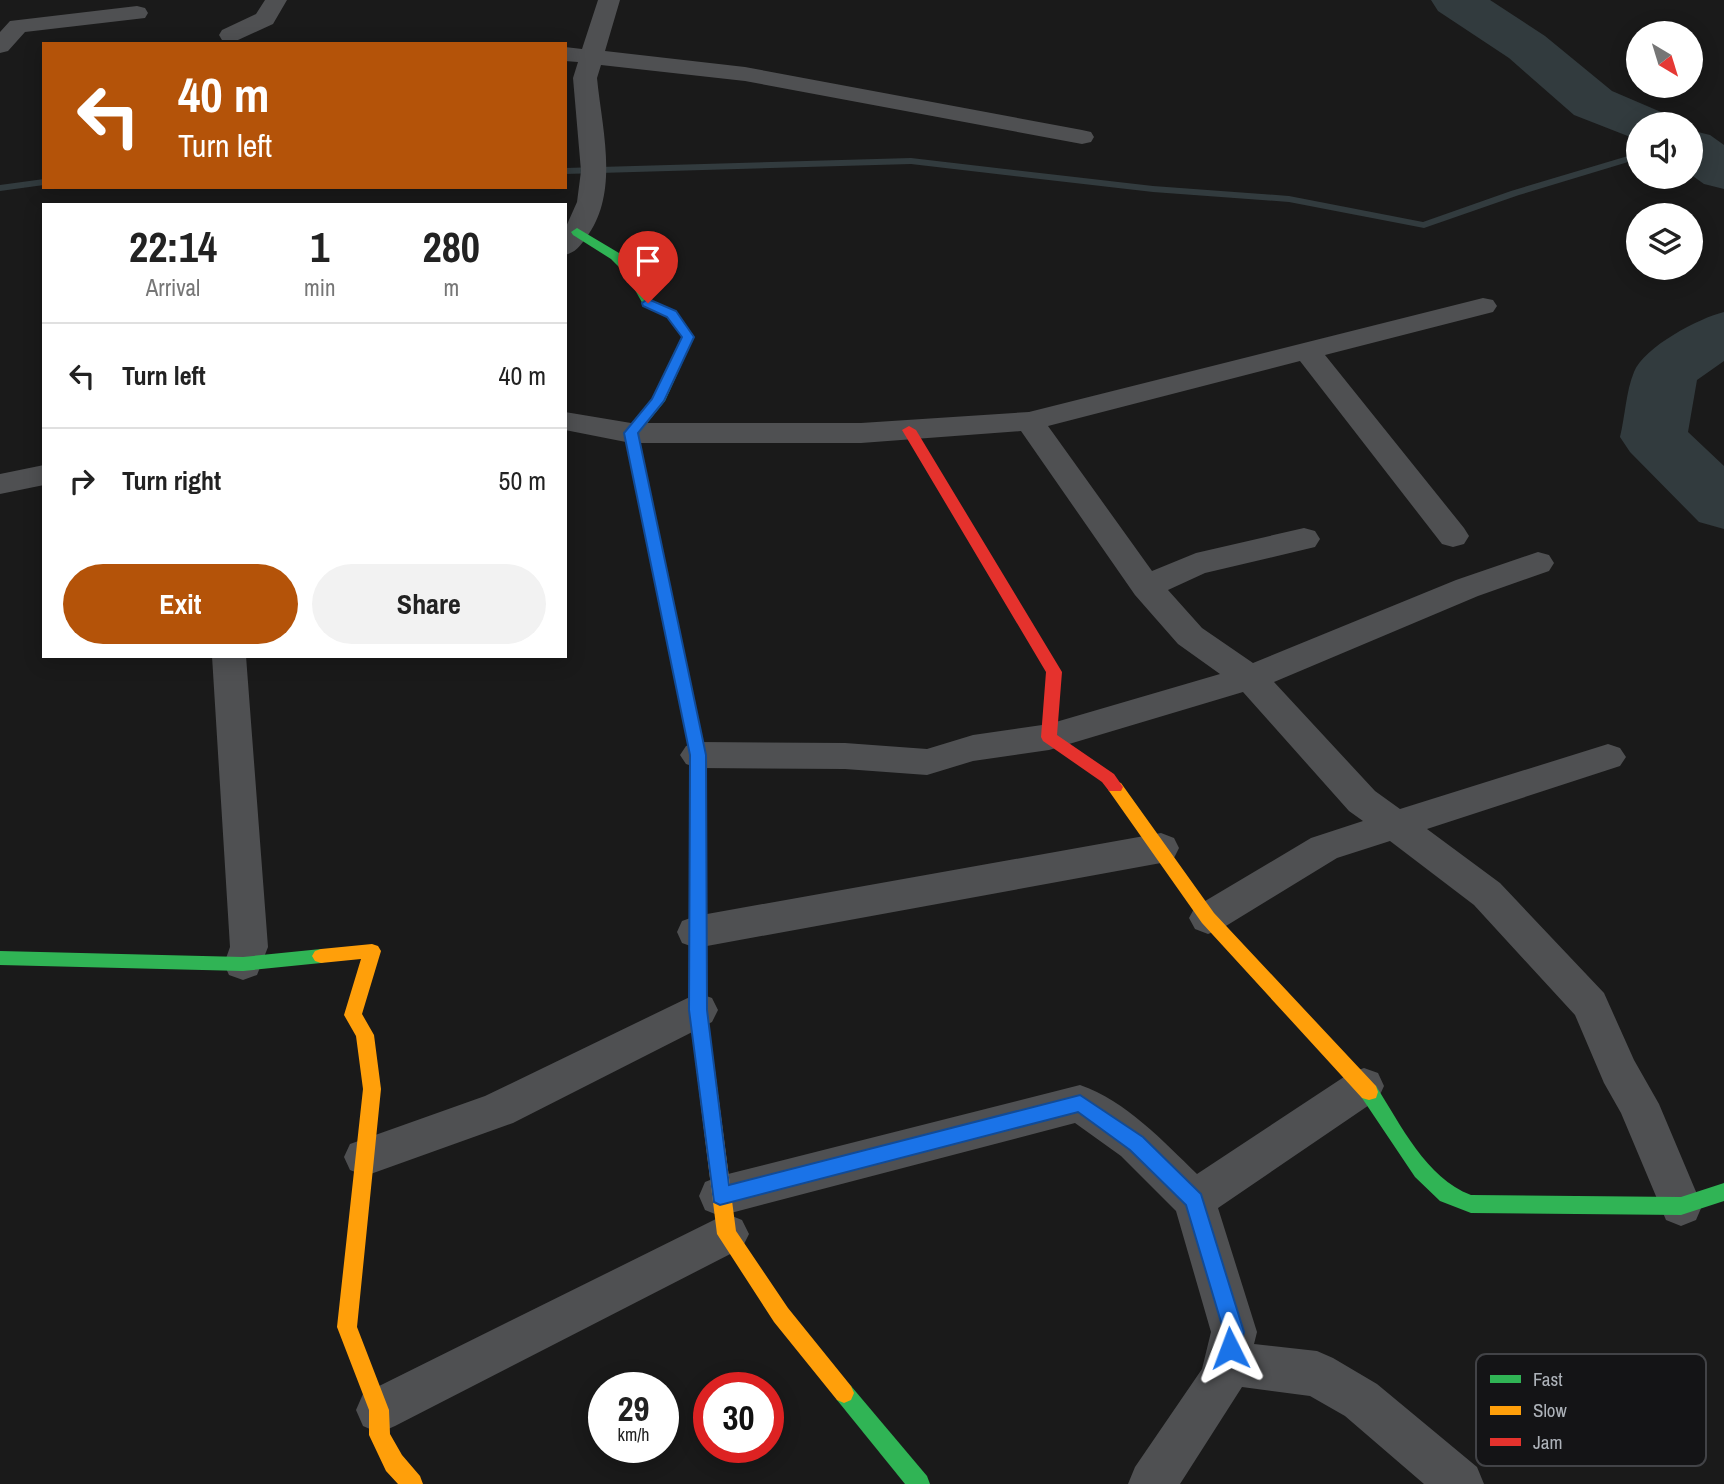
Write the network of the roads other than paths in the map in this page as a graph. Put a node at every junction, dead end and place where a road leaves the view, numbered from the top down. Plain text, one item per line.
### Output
1 (276, 0) edge
2 (609, 0) edge
3 (134, 16) edge
4 (230, 36) dead end
5 (0, 46) edge
6 (567, 54) edge
7 (591, 55) junction
8 (1082, 137) dead end
9 (571, 239) edge
10 (1483, 306) dead end
11 (1306, 350) junction
12 (567, 421) edge
13 (1029, 421) junction
14 (909, 430) junction
15 (631, 433) junction
16 (42, 475) edge
17 (0, 484) edge
18 (1453, 536) dead end
19 (1304, 539) dead end
20 (1538, 563) dead end
21 (1146, 587) junction
22 (229, 658) edge
23 (1250, 678) junction
24 (1049, 737) junction
25 (698, 755) junction
26 (1608, 757) dead end
27 (1396, 826) junction
28 (1161, 848) junction
29 (1208, 918) junction
30 (696, 932) junction
31 (0, 958) edge
32 (243, 964) junction
33 (698, 1010) junction
34 (1364, 1086) junction
35 (365, 1157) junction
36 (1724, 1192) edge
37 (1194, 1200) junction
38 (1681, 1206) junction
39 (724, 1215) junction
40 (1227, 1363) junction
41 (379, 1410) junction
42 (411, 1484) edge
43 (919, 1484) edge
44 (1152, 1484) edge
45 (1460, 1484) edge

1 - 4 street
2 - 7 street
3 - 5 street
6 - 7 street
7 - 8 street
7 - 9 street
9 - 15 street
10 - 11 street
11 - 13 street
11 - 18 street
12 - 15 street
13 - 14 street
13 - 21 street
14 - 15 street
14 - 24 street
15 - 25 street
16 - 17 street
19 - 21 street
20 - 23 street
21 - 23 street
22 - 32 street
23 - 24 street
23 - 27 street
24 - 25 street
24 - 28 street
25 - 30 street
26 - 27 street
27 - 29 street
27 - 38 street
28 - 29 street
28 - 30 street
29 - 34 street
30 - 33 street
31 - 32 street
32 - 35 street
33 - 35 street
33 - 39 street
34 - 37 street
34 - 38 street
35 - 41 street
36 - 38 street
37 - 39 street
37 - 40 street
39 - 41 street
39 - 43 street
40 - 44 street
40 - 45 street
41 - 42 street

